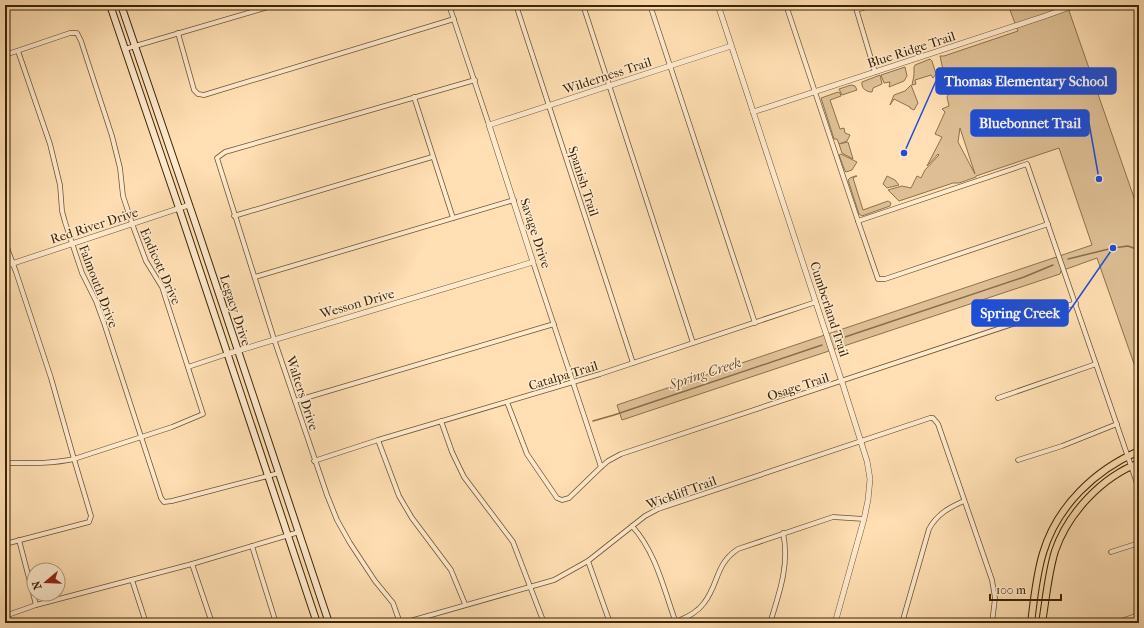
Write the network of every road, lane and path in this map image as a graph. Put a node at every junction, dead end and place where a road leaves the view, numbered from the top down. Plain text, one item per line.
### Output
1 (110, 5) edge
2 (121, 5) edge
3 (275, 5) edge
4 (449, 5) edge
5 (516, 5) edge
6 (583, 5) edge
7 (650, 5) edge
8 (718, 5) edge
9 (786, 5) edge
10 (855, 5) edge
11 (872, 5) edge
12 (1076, 5) edge
13 (857, 10) junction
14 (454, 19) junction
15 (178, 33) junction
16 (135, 46) junction
17 (731, 46) junction
18 (125, 49) junction
19 (18, 51) junction
20 (5, 55) edge
21 (670, 66) junction
22 (875, 72) junction
23 (475, 80) junction
24 (609, 86) junction
25 (814, 92) junction
26 (414, 97) junction
27 (549, 105) junction
28 (753, 112) junction
29 (489, 125) junction
30 (432, 157) junction
31 (514, 200) junction
32 (189, 205) junction
33 (179, 208) junction
34 (234, 216) junction
35 (453, 218) junction
36 (858, 221) junction
37 (132, 224) junction
38 (1048, 224) junction
39 (5, 242) edge
40 (72, 244) junction
41 (534, 262) junction
42 (13, 264) junction
43 (5, 266) edge
44 (255, 278) junction
45 (816, 302) junction
46 (1076, 303) junction
47 (755, 323) junction
48 (554, 324) junction
49 (274, 338) junction
50 (694, 343) junction
51 (238, 350) junction
52 (227, 354) junction
53 (633, 363) junction
54 (1096, 364) junction
55 (188, 367) junction
56 (842, 382) junction
57 (573, 383) junction
58 (998, 398) dead end
59 (296, 402) junction
60 (507, 402) junction
61 (441, 421) junction
62 (1117, 424) junction
63 (141, 436) junction
64 (378, 440) junction
65 (861, 442) junction
66 (1139, 451) edge
67 (1128, 456) junction
68 (74, 459) junction
69 (1018, 460) dead end
70 (314, 461) junction
71 (5, 463) edge
72 (1139, 463) edge
73 (1131, 466) junction
74 (601, 467) junction
75 (279, 473) junction
76 (268, 476) junction
77 (1139, 489) edge
78 (964, 501) junction
79 (864, 519) junction
80 (1058, 520) junction
81 (632, 526) junction
82 (1067, 526) junction
83 (299, 532) junction
84 (783, 533) junction
85 (288, 535) junction
86 (19, 540) junction
87 (1139, 543) edge
88 (5, 544) edge
89 (252, 546) junction
90 (1111, 552) dead end
91 (588, 561) junction
92 (192, 564) junction
93 (132, 580) junction
94 (530, 587) junction
95 (465, 604) junction
96 (36, 606) junction
97 (1139, 615) edge
98 (5, 616) edge
99 (146, 623) edge
100 (212, 623) edge
101 (276, 623) edge
102 (317, 623) edge
103 (329, 623) edge
104 (402, 623) edge
105 (544, 623) edge
106 (610, 623) edge
107 (676, 623) edge
108 (770, 623) edge
109 (835, 623) edge
110 (902, 623) edge
111 (992, 623) edge
112 (1031, 623) edge
113 (1042, 623) edge
114 (1114, 623) edge

1 - 18 main road, Legacy Drive
2 - 16 main road, Legacy Drive
3 - 15 street
4 - 14 street, Savage Drive
5 - 27 street, Spanish Trail
6 - 24 street
7 - 21 street
8 - 17 street, Cumberland Trail
9 - 25 street
10 - 13 street
11 - 13 street
12 - 22 street, Blue Ridge Trail
13 - 22 street
14 - 15 street
14 - 23 street, Savage Drive
15 - 16 street
16 - 18 street
16 - 32 main road, Legacy Drive
17 - 21 street, Wilderness Trail
17 - 28 street, Cumberland Trail
18 - 33 main road, Legacy Drive
19 - 20 street
19 - 37 street, Endicott Drive
19 - 40 street, Falmouth Drive
21 - 24 street, Wilderness Trail
21 - 47 street
22 - 25 street, Blue Ridge Trail
23 - 26 street
23 - 29 street, Savage Drive
24 - 27 street, Wilderness Trail
24 - 50 street
25 - 28 street, Blue Ridge Trail
25 - 36 street
26 - 30 street
26 - 34 street, Walters Drive
27 - 29 street, Wilderness Trail
27 - 53 street, Spanish Trail
28 - 45 street, Cumberland Trail
29 - 31 street, Savage Drive
30 - 34 street
30 - 35 street
31 - 35 street
31 - 41 street, Savage Drive
32 - 33 street, Red River Drive
32 - 51 main road, Legacy Drive
33 - 37 street, Red River Drive
33 - 52 main road, Legacy Drive
34 - 44 street, Walters Drive
35 - 44 street
36 - 38 street
36 - 38 street
37 - 40 street, Red River Drive
37 - 55 street, Endicott Drive
38 - 46 street
39 - 42 street
40 - 42 street, Red River Drive
40 - 63 street, Falmouth Drive
41 - 48 street, Savage Drive
41 - 49 street, Wesson Drive
42 - 43 street, Red River Drive
42 - 68 street
44 - 49 street, Walters Drive
45 - 47 street, Catalpa Trail
45 - 56 street, Cumberland Trail
46 - 54 street
46 - 56 street, Osage Trail
47 - 50 street, Catalpa Trail
48 - 57 street, Savage Drive
48 - 59 street
49 - 51 street, Wesson Drive
49 - 59 street, Walters Drive
50 - 53 street, Catalpa Trail
51 - 52 street, Wesson Drive
51 - 75 main road, Legacy Drive
52 - 55 street, Wesson Drive
52 - 76 main road, Legacy Drive
53 - 57 street, Catalpa Trail
54 - 58 street
54 - 62 street
55 - 63 street, Endicott Drive
56 - 65 street, Cumberland Trail
56 - 74 street, Osage Trail
57 - 60 street, Catalpa Trail
57 - 74 street, Savage Drive
59 - 70 street, Walters Drive
60 - 61 street, Catalpa Trail
60 - 74 street, Osage Trail
61 - 64 street, Catalpa Trail
61 - 94 street
62 - 67 street
62 - 69 street
63 - 68 street
63 - 76 street, Falmouth Drive
64 - 70 street, Catalpa Trail
64 - 95 street
65 - 78 street, Wickliff Trail
65 - 79 street, Cumberland Trail
65 - 81 street, Wickliff Trail
66 - 67 main road
67 - 73 street
67 - 80 main road
68 - 71 street
68 - 86 street
70 - 104 street, Walters Drive
72 - 73 main road
73 - 77 street
73 - 82 main road
75 - 76 street
75 - 83 main road, Legacy Drive
76 - 85 main road, Legacy Drive
78 - 110 street
78 - 111 street
79 - 84 street
79 - 109 street, Cumberland Trail
80 - 82 main road
80 - 112 main road
81 - 91 street, Wickliff Trail
81 - 107 street
82 - 113 main road
83 - 85 street
83 - 103 main road, Legacy Drive
84 - 107 street
84 - 108 street
85 - 89 street
85 - 102 main road, Legacy Drive
86 - 88 street
86 - 96 street
87 - 90 street
89 - 92 street
89 - 101 street
91 - 94 street, Wickliff Trail
91 - 106 street
92 - 93 street
92 - 100 street
93 - 96 street
93 - 99 street
94 - 95 street, Wickliff Trail
94 - 105 street
95 - 104 street, Wickliff Trail
96 - 98 street
97 - 114 street

